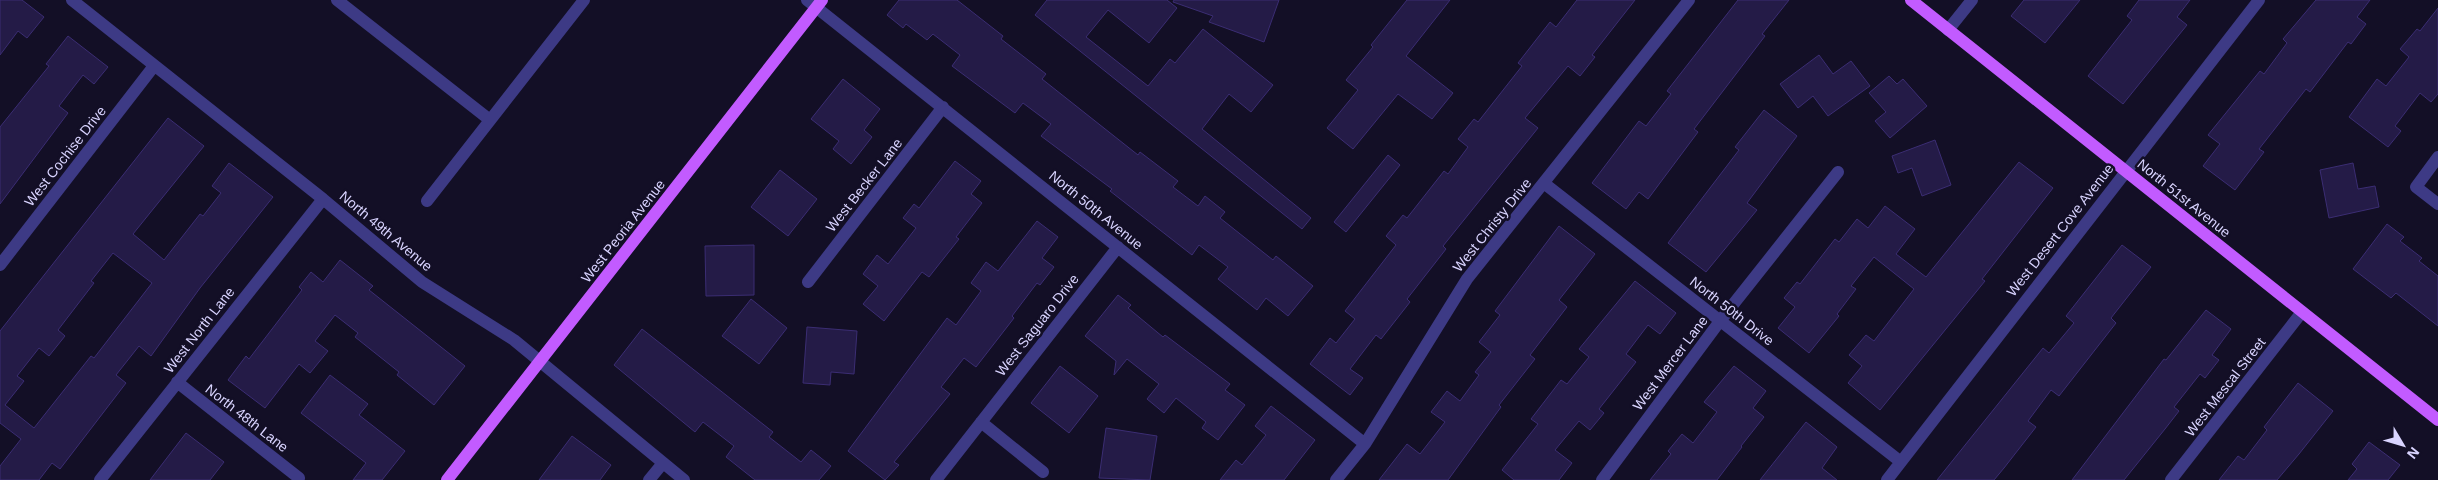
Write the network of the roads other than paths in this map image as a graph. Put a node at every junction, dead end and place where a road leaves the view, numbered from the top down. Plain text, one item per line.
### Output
1 (72, 0) edge
2 (337, 0) edge
3 (584, 0) edge
4 (1689, 0) edge
5 (1911, 0) edge
6 (1972, 0) edge
7 (2259, 0) edge
8 (815, 2) edge
9 (1948, 30) junction
10 (154, 66) junction
11 (943, 107) junction
12 (490, 120) junction
13 (2438, 157) edge
14 (2125, 170) junction
15 (1838, 172) dead end
16 (1545, 184) junction
17 (322, 199) junction
18 (427, 201) dead end
19 (2438, 204) edge
20 (1118, 247) junction
21 (0, 265) edge
22 (808, 282) dead end
23 (2302, 312) junction
24 (1720, 321) junction
25 (540, 361) junction
26 (177, 382) junction
27 (2438, 420) edge
28 (981, 422) junction
29 (1365, 444) junction
30 (1902, 462) junction
31 (663, 463) junction
32 (1043, 472) dead end
33 (299, 478) dead end
34 (100, 480) edge
35 (447, 480) edge
36 (649, 480) edge
37 (684, 480) edge
38 (936, 480) edge
39 (1336, 480) edge
40 (1602, 480) edge
41 (1887, 480) edge
42 (2171, 480) edge

1 - 10 street, North 49th Avenue
2 - 12 street
3 - 12 street
4 - 16 street, West Christy Drive
5 - 9 main road, North 51st Avenue
6 - 9 street
7 - 14 street, West Desert Cove Avenue
8 - 11 street, North 50th Avenue
8 - 25 main road, West Peoria Avenue
9 - 14 main road, North 51st Avenue
10 - 17 street, North 49th Avenue
10 - 21 street, West Cochise Drive
11 - 20 street, North 50th Avenue
11 - 22 street, West Becker Lane
12 - 18 street
13 - 19 street
14 - 23 main road, North 51st Avenue
14 - 30 street, West Desert Cove Avenue
15 - 24 street, West Mercer Lane
16 - 24 street, North 50th Drive
16 - 29 street, West Christy Drive
17 - 25 street, North 49th Avenue
17 - 26 street, West North Lane
20 - 28 street, West Saguaro Drive
20 - 29 street, North 50th Avenue
23 - 27 main road, North 51st Avenue
23 - 42 street, West Mescal Street
24 - 30 street, North 50th Drive
24 - 40 street, West Mercer Lane
25 - 31 street, North 49th Avenue
25 - 35 main road, West Peoria Avenue
26 - 33 street, North 48th Lane
26 - 34 street, West North Lane
28 - 32 street
28 - 38 street, West Saguaro Drive
29 - 39 street, West Christy Drive
30 - 41 street, West Desert Cove Avenue
31 - 36 street
31 - 37 street, North 49th Avenue

